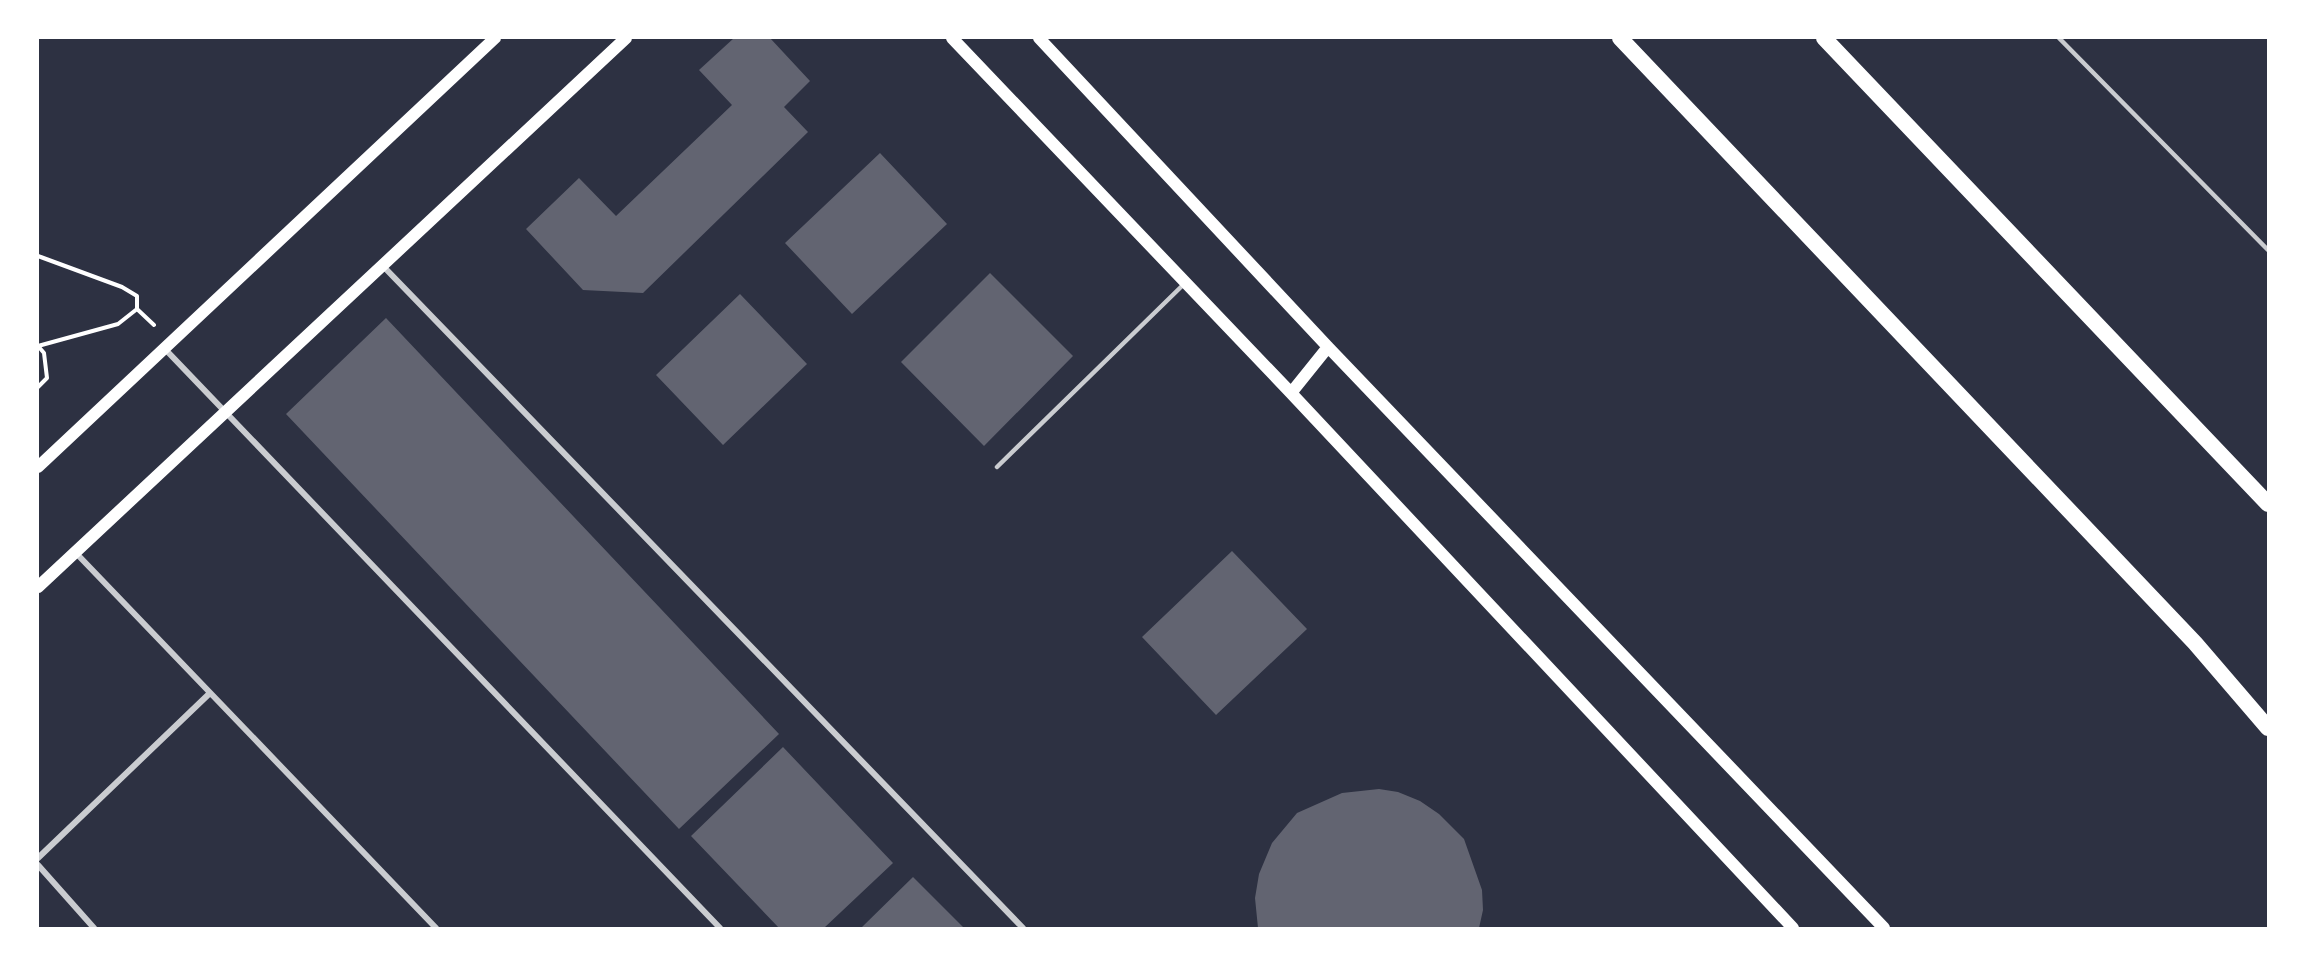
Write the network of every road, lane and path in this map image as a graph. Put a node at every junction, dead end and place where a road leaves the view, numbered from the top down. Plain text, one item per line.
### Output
1 (495, 38) edge
2 (626, 38) edge
3 (952, 38) edge
4 (1039, 38) edge
5 (1620, 38) edge
6 (1824, 38) edge
7 (2059, 38) edge
8 (2268, 250) edge
9 (38, 256) edge
10 (382, 265) junction
11 (1186, 283) junction
12 (137, 309) junction
13 (167, 345) junction
14 (38, 346) edge
15 (1328, 346) junction
16 (38, 387) edge
17 (1291, 393) junction
18 (225, 412) junction
19 (38, 467) edge
20 (997, 467) dead end
21 (2268, 504) edge
22 (75, 552) junction
23 (38, 587) edge
24 (210, 693) junction
25 (2265, 723) edge
26 (38, 858) edge
27 (38, 865) edge
28 (94, 928) edge
29 (436, 928) edge
30 (720, 928) edge
31 (1023, 928) edge
32 (1793, 928) edge
33 (1884, 928) edge

1 - 13 main road
2 - 10 main road
3 - 11 main road
4 - 15 main road
5 - 25 highway
6 - 21 highway
7 - 8 lane
9 - 12 path
10 - 18 main road
10 - 31 street
11 - 17 main road
11 - 20 lane
12 - 13 path
12 - 14 path
13 - 18 street
13 - 19 main road
14 - 16 path
15 - 17 main road
15 - 33 main road
17 - 32 main road
18 - 22 main road
18 - 30 street
22 - 23 main road
22 - 24 street
24 - 26 street
24 - 29 street
27 - 28 street

